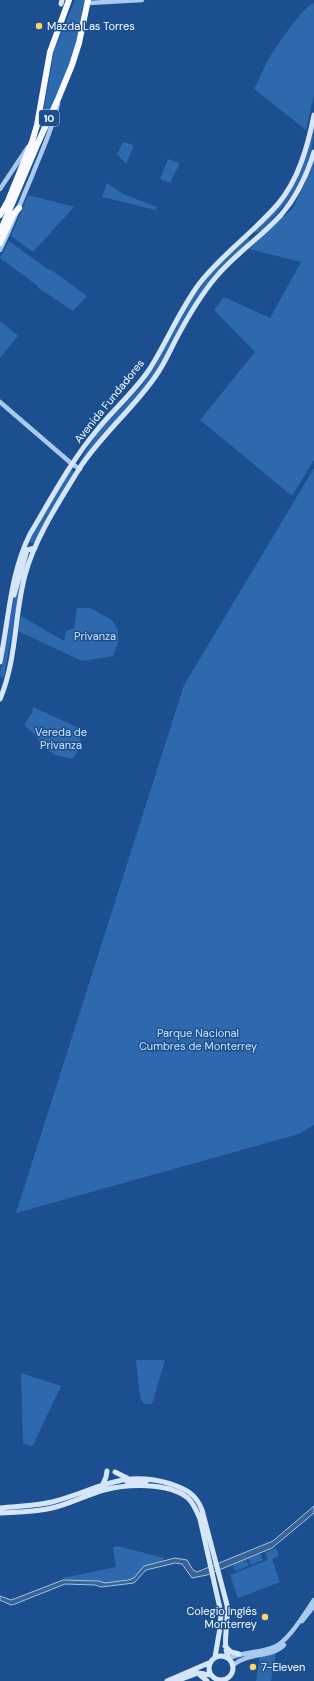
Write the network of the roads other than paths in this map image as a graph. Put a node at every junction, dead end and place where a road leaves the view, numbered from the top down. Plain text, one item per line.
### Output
1 (69, 0) edge
2 (142, 0) edge
3 (88, 2) edge
4 (58, 99) junction
5 (314, 115) edge
6 (32, 142) junction
7 (314, 152) edge
8 (0, 189) edge
9 (15, 196) junction
10 (19, 208) junction
11 (1, 213) edge
12 (0, 223) edge
13 (0, 232) edge
14 (248, 232) junction
15 (255, 239) junction
16 (0, 243) edge
17 (0, 250) edge
18 (0, 402) edge
19 (72, 464) junction
20 (80, 469) junction
21 (35, 548) junction
22 (11, 598) junction
23 (0, 662) edge
24 (0, 699) edge
25 (107, 1471) dead end
26 (115, 1472) dead end
27 (128, 1479) junction
28 (153, 1480) junction
29 (103, 1484) junction
30 (127, 1486) junction
31 (28, 1506) junction
32 (0, 1508) edge
33 (29, 1512) junction
34 (0, 1513) edge
35 (314, 1600) edge
36 (314, 1606) edge
37 (292, 1633) junction
38 (225, 1645) junction
39 (239, 1654) junction
40 (215, 1657) junction
41 (228, 1658) junction
42 (211, 1662) junction
43 (233, 1665) junction
44 (198, 1673) junction
45 (212, 1678) edge
46 (224, 1680) edge
47 (167, 1681) edge
48 (175, 1681) edge
49 (207, 1681) edge

1 - 6 highway, 10
2 - 3 street
3 - 4 highway, 10
4 - 9 highway, 10
4 - 10 street
5 - 14 main road, Avenida Fundadores
6 - 8 street
6 - 11 highway, 10
7 - 15 main road, Avenida Fundadores
9 - 12 highway
9 - 13 highway, 10
10 - 16 highway
10 - 17 street
14 - 15 main road
14 - 19 main road, Avenida Fundadores
15 - 20 main road, Avenida Fundadores
18 - 19 street
19 - 20 street
19 - 22 main road, Avenida Fundadores
20 - 21 main road, Avenida Fundadores
21 - 22 main road
21 - 24 main road, Avenida Fundadores
22 - 23 main road, Avenida Fundadores
25 - 29 main road
26 - 27 main road
27 - 28 main road
27 - 29 main road
28 - 30 main road
28 - 38 main road
29 - 31 main road
30 - 33 main road
30 - 40 main road
31 - 32 main road
31 - 33 main road
33 - 34 main road
35 - 37 street
36 - 37 street
37 - 39 street
37 - 43 street
38 - 39 main road
38 - 41 main road
39 - 41 street
40 - 41 main road
40 - 42 main road
41 - 43 main road
42 - 45 main road
42 - 47 main road
43 - 46 main road
44 - 45 main road
44 - 48 main road
44 - 49 main road
45 - 46 main road

